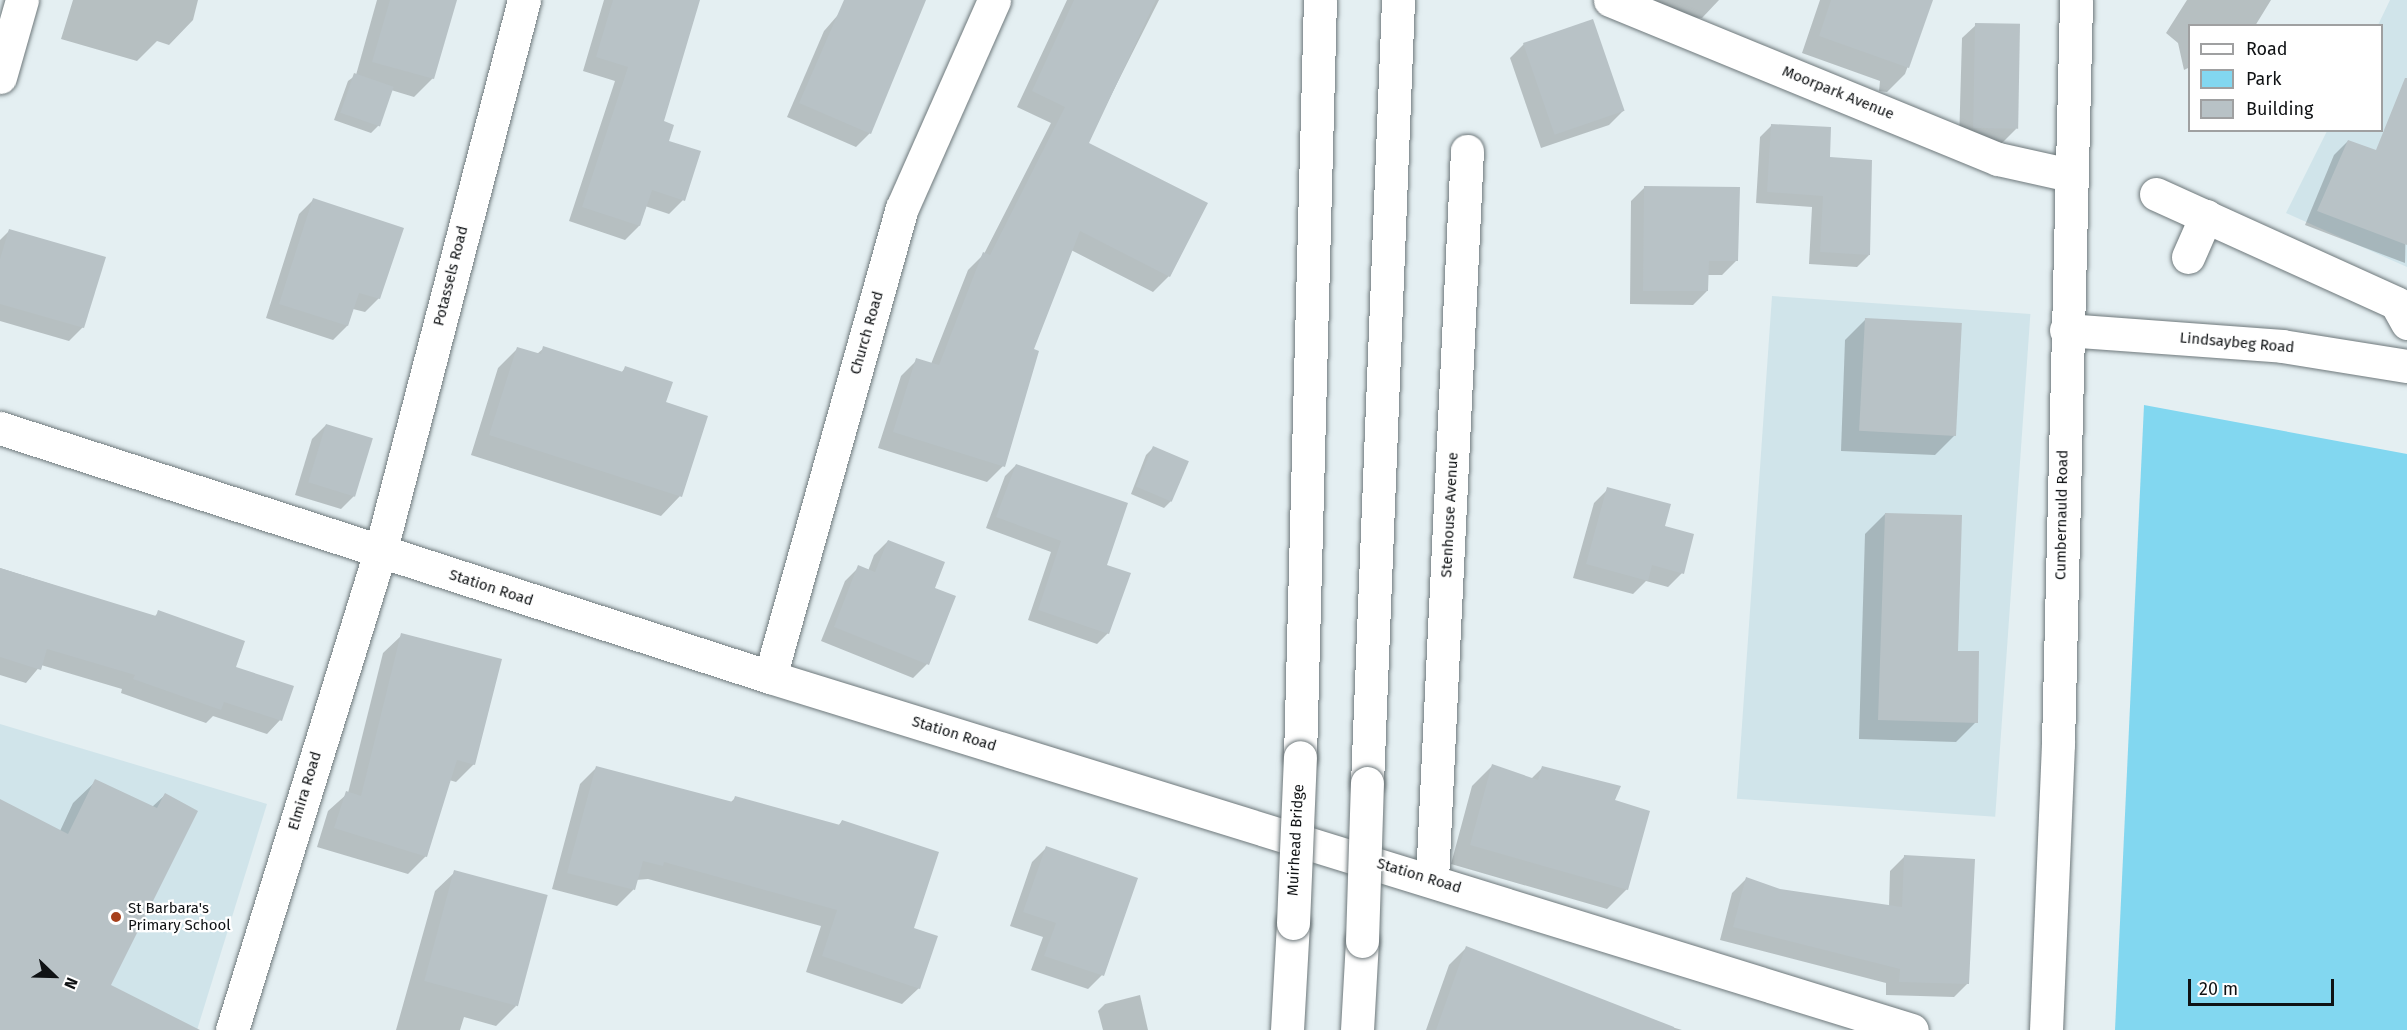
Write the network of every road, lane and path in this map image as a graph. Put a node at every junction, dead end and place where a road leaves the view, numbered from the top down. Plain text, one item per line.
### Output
1 (22, 0) edge
2 (524, 0) edge
3 (994, 0) edge
4 (1320, 0) edge
5 (1398, 0) edge
6 (1610, 0) edge
7 (2076, 0) edge
8 (0, 77) edge
9 (1467, 152) dead end
10 (2070, 175) junction
11 (2156, 194) dead end
12 (2206, 216) junction
13 (2188, 257) dead end
14 (2407, 322) edge
15 (2066, 330) junction
16 (2407, 366) edge
17 (0, 428) edge
18 (380, 553) junction
19 (770, 677) junction
20 (1432, 879) junction
21 (231, 1030) edge
22 (1287, 1030) edge
23 (1357, 1030) edge
24 (1912, 1030) edge
25 (2046, 1030) edge

1 - 8 main road
2 - 18 main road, Potassels Road
3 - 19 main road, Church Road
4 - 22 main road, Muirhead Bridge, bridge
5 - 23 main road, bridge
6 - 10 main road, Moorpark Avenue
7 - 10 main road, Cumbernauld Road
9 - 20 main road, Stenhouse Avenue
10 - 15 main road, Cumbernauld Road
11 - 12 main road
12 - 13 main road
12 - 14 main road
15 - 16 main road, Lindsaybeg Road
15 - 25 main road, Cumbernauld Road
17 - 18 main road, Station Road
18 - 19 main road, Station Road
18 - 21 main road, Elmira Road
19 - 20 main road, Station Road
20 - 24 main road, Station Road

